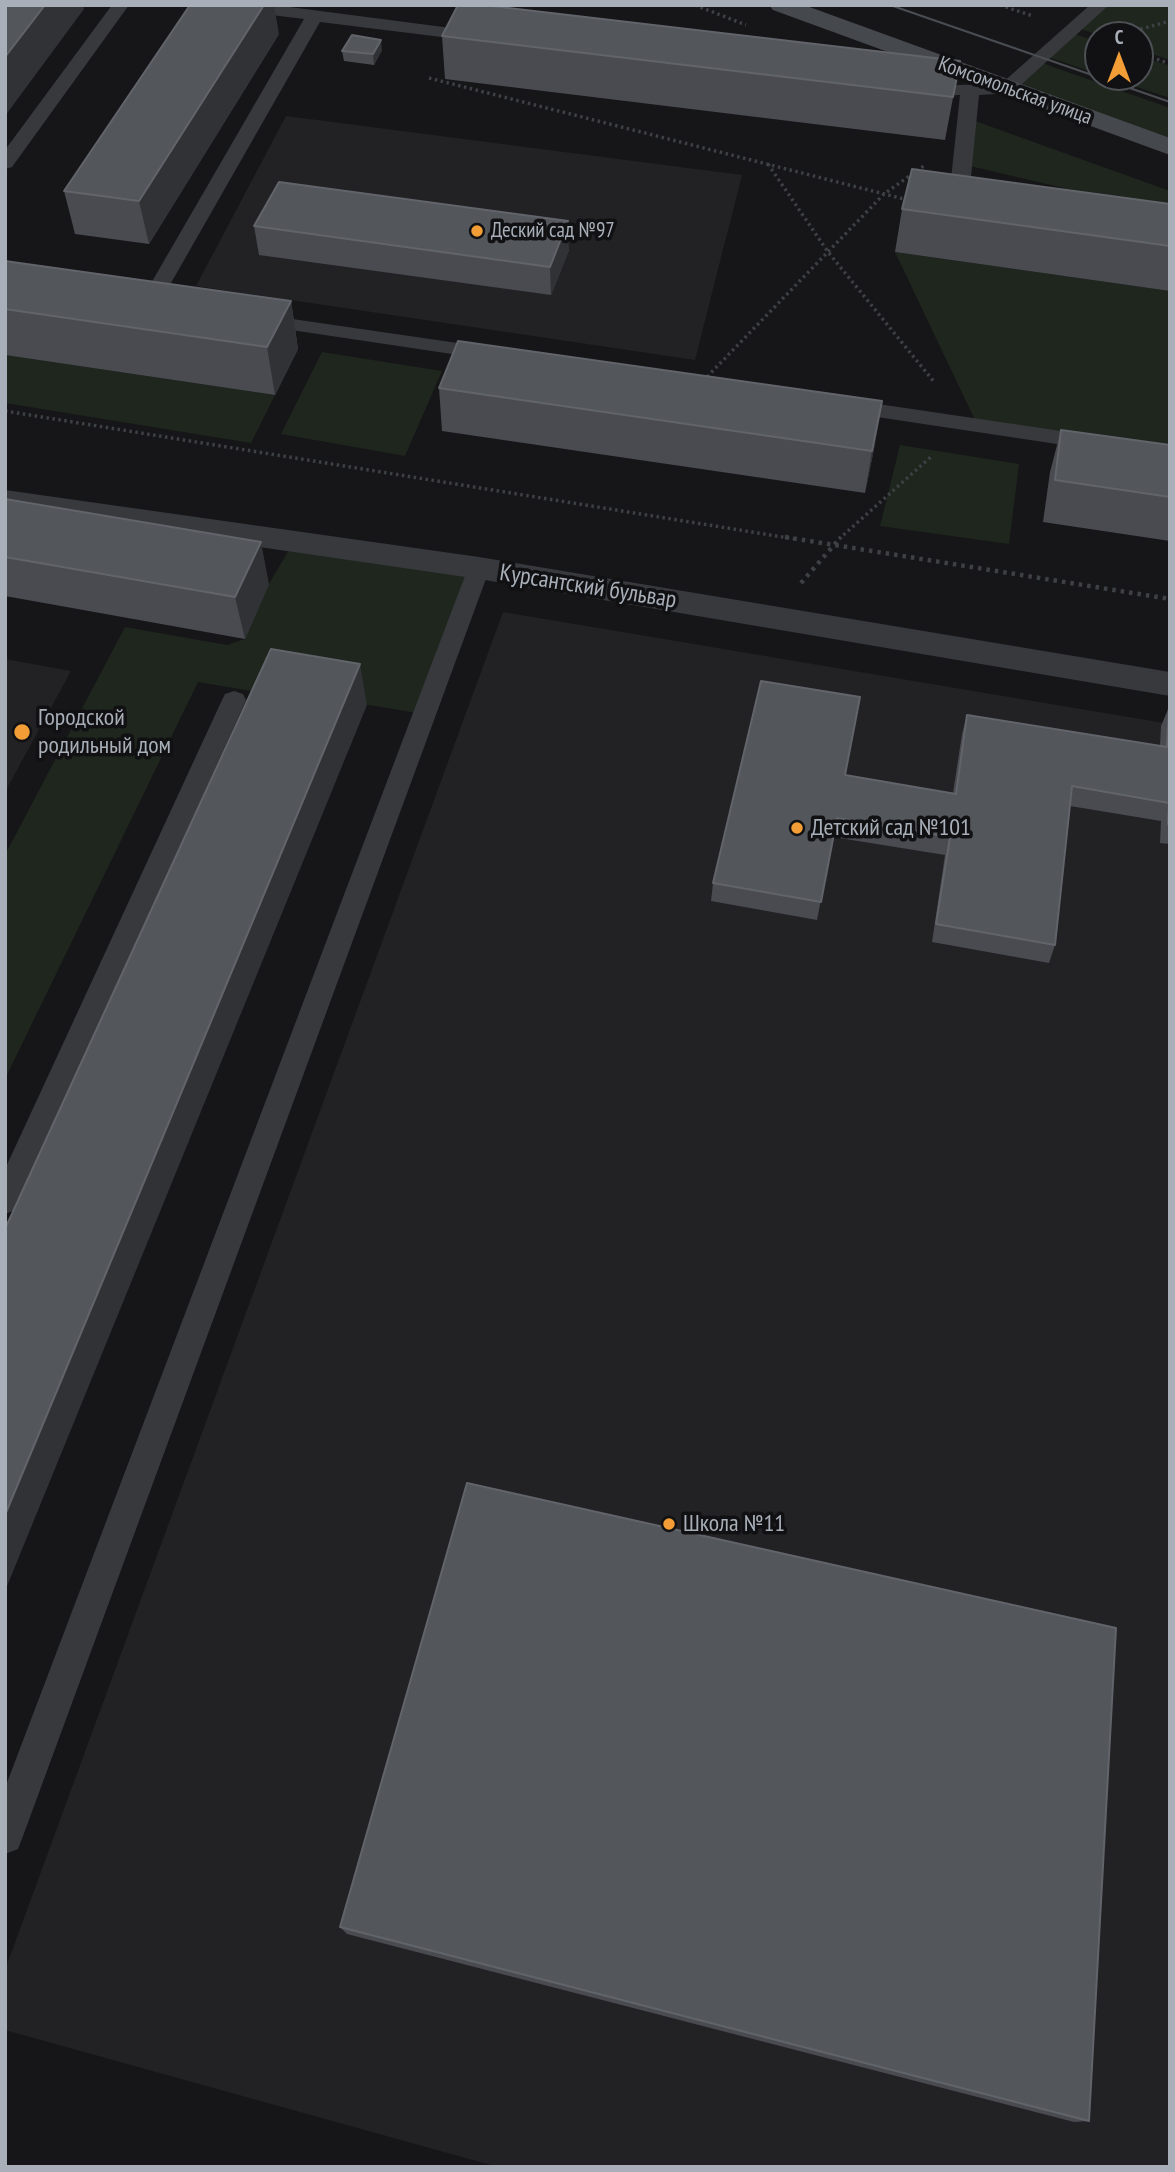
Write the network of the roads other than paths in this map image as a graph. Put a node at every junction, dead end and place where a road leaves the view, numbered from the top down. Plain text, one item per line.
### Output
1 (121, 5) edge
2 (231, 5) edge
3 (781, 5) edge
4 (1101, 5) edge
5 (314, 17) junction
6 (494, 39) edge
7 (897, 89) edge
8 (1006, 89) junction
9 (970, 90) junction
10 (1170, 147) edge
11 (5, 163) edge
12 (908, 200) edge
13 (123, 300) edge
14 (149, 304) junction
15 (176, 308) edge
16 (231, 316) edge
17 (506, 356) edge
18 (820, 402) edge
19 (1170, 454) edge
20 (5, 500) edge
21 (478, 568) junction
22 (1170, 684) edge
23 (234, 700) dead end
24 (5, 1201) edge
25 (5, 1836) edge

1 - 11 lane
2 - 5 lane
3 - 8 street, Комсомольская улица
4 - 8 lane
5 - 6 lane
5 - 14 lane
7 - 9 lane
8 - 9 lane
8 - 10 street, Комсомольская улица
9 - 12 lane
13 - 14 lane
14 - 15 lane
16 - 17 lane
18 - 19 lane
20 - 21 street, Курсантский бульвар
21 - 22 street, Курсантский бульвар
21 - 25 lane
23 - 24 lane

